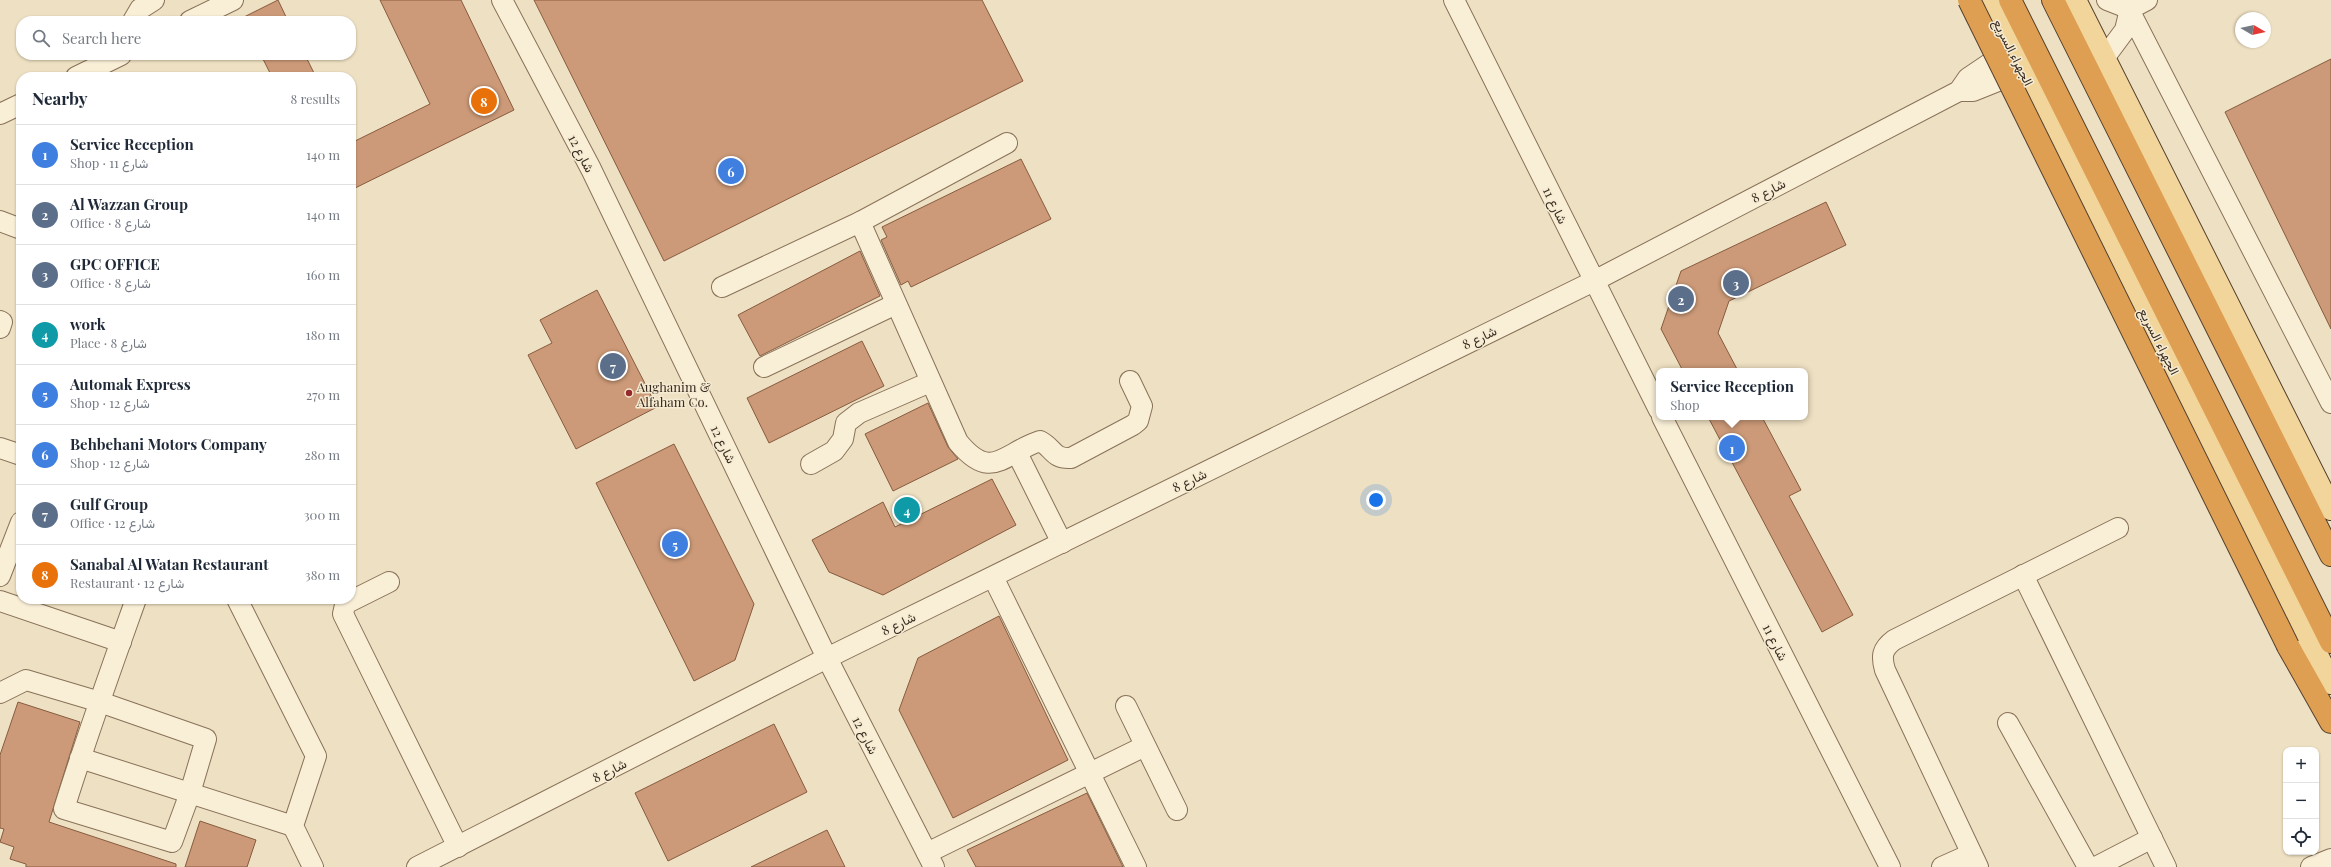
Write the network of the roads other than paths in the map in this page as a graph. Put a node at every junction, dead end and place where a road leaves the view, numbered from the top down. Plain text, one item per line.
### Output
1 (154, 0) edge
2 (233, 0) edge
3 (502, 0) edge
4 (1454, 0) edge
5 (1969, 0) edge
6 (1988, 0) edge
7 (2010, 0) edge
8 (2052, 0) edge
9 (2075, 0) edge
10 (2107, 0) edge
11 (2147, 0) edge
12 (2127, 4) edge
13 (136, 16) edge
14 (200, 16) edge
15 (2012, 48) junction
16 (2105, 57) junction
17 (111, 60) edge
18 (2024, 71) junction
19 (86, 72) edge
20 (1959, 91) junction
21 (16, 106) edge
22 (1, 111) edge
23 (1007, 143) dead end
24 (0, 221) edge
25 (860, 222) junction
26 (16, 227) edge
27 (1594, 281) junction
28 (722, 288) dead end
29 (896, 304) junction
30 (0, 321) edge
31 (0, 328) edge
32 (764, 367) dead end
33 (1130, 380) dead end
34 (930, 382) junction
35 (2331, 403) edge
36 (1656, 404) edge
37 (1664, 420) edge
38 (0, 448) edge
39 (16, 453) edge
40 (1017, 453) junction
41 (811, 464) dead end
42 (2331, 509) edge
43 (13, 527) edge
44 (2118, 528) dead end
45 (1062, 543) junction
46 (2331, 555) edge
47 (14, 558) edge
48 (2023, 575) junction
49 (0, 576) edge
50 (993, 577) junction
51 (389, 582) dead end
52 (356, 598) edge
53 (0, 602) edge
54 (134, 604) edge
55 (240, 604) edge
56 (346, 604) edge
57 (121, 642) junction
58 (2331, 642) edge
59 (827, 658) junction
60 (2331, 683) edge
61 (0, 693) edge
62 (100, 702) junction
63 (1126, 706) dead end
64 (2331, 722) edge
65 (2008, 723) dead end
66 (1145, 746) junction
67 (80, 758) junction
68 (1089, 772) junction
69 (190, 793) junction
70 (1177, 810) dead end
71 (293, 826) junction
72 (2152, 838) junction
73 (458, 847) junction
74 (2331, 859) edge
75 (930, 860) edge
76 (1975, 860) edge
77 (313, 867) edge
78 (417, 867) edge
79 (1136, 867) edge
80 (1890, 867) edge
81 (1942, 867) edge
82 (2088, 867) edge
83 (2096, 867) edge
84 (2166, 867) edge
85 (2311, 867) edge

1 - 13 street
2 - 14 street
3 - 59 street, شارع 12
4 - 27 street, شارع 11
5 - 64 highway, bridge
6 - 15 main road, الجهراء السريع
7 - 58 highway, الجهراء السريع
8 - 46 highway
9 - 16 main road
10 - 12 street
11 - 12 street
12 - 16 street
12 - 35 street
15 - 18 main road, الجهراء السريع
15 - 20 street, شارع 8
16 - 42 main road
17 - 19 street
18 - 20 street, شارع 8
18 - 60 main road, الجهراء السريع
20 - 27 street, شارع 8
21 - 22 street
23 - 25 street
24 - 26 street
25 - 28 street
25 - 29 street
27 - 36 street, شارع 11
27 - 45 street, شارع 8
29 - 32 street
29 - 34 street
30 - 31 street
33 - 40 street
34 - 40 street
34 - 41 street
37 - 80 street, شارع 11
38 - 39 street
40 - 45 street
43 - 47 street
44 - 48 street
45 - 50 street, شارع 8
47 - 49 street
48 - 72 street
48 - 76 street
50 - 59 street, شارع 8
50 - 68 street
51 - 52 street
53 - 57 street
54 - 57 street
55 - 71 street
56 - 73 street
57 - 62 street
59 - 73 street, شارع 8
59 - 75 street, شارع 12
61 - 62 street
62 - 67 street
62 - 69 street
63 - 66 street
65 - 82 street
66 - 68 street
66 - 70 street
67 - 69 street
67 - 69 street
68 - 75 street
68 - 79 street
69 - 71 street
71 - 77 street
72 - 83 street
72 - 84 street
73 - 78 street, شارع 8
74 - 85 street
76 - 81 street

